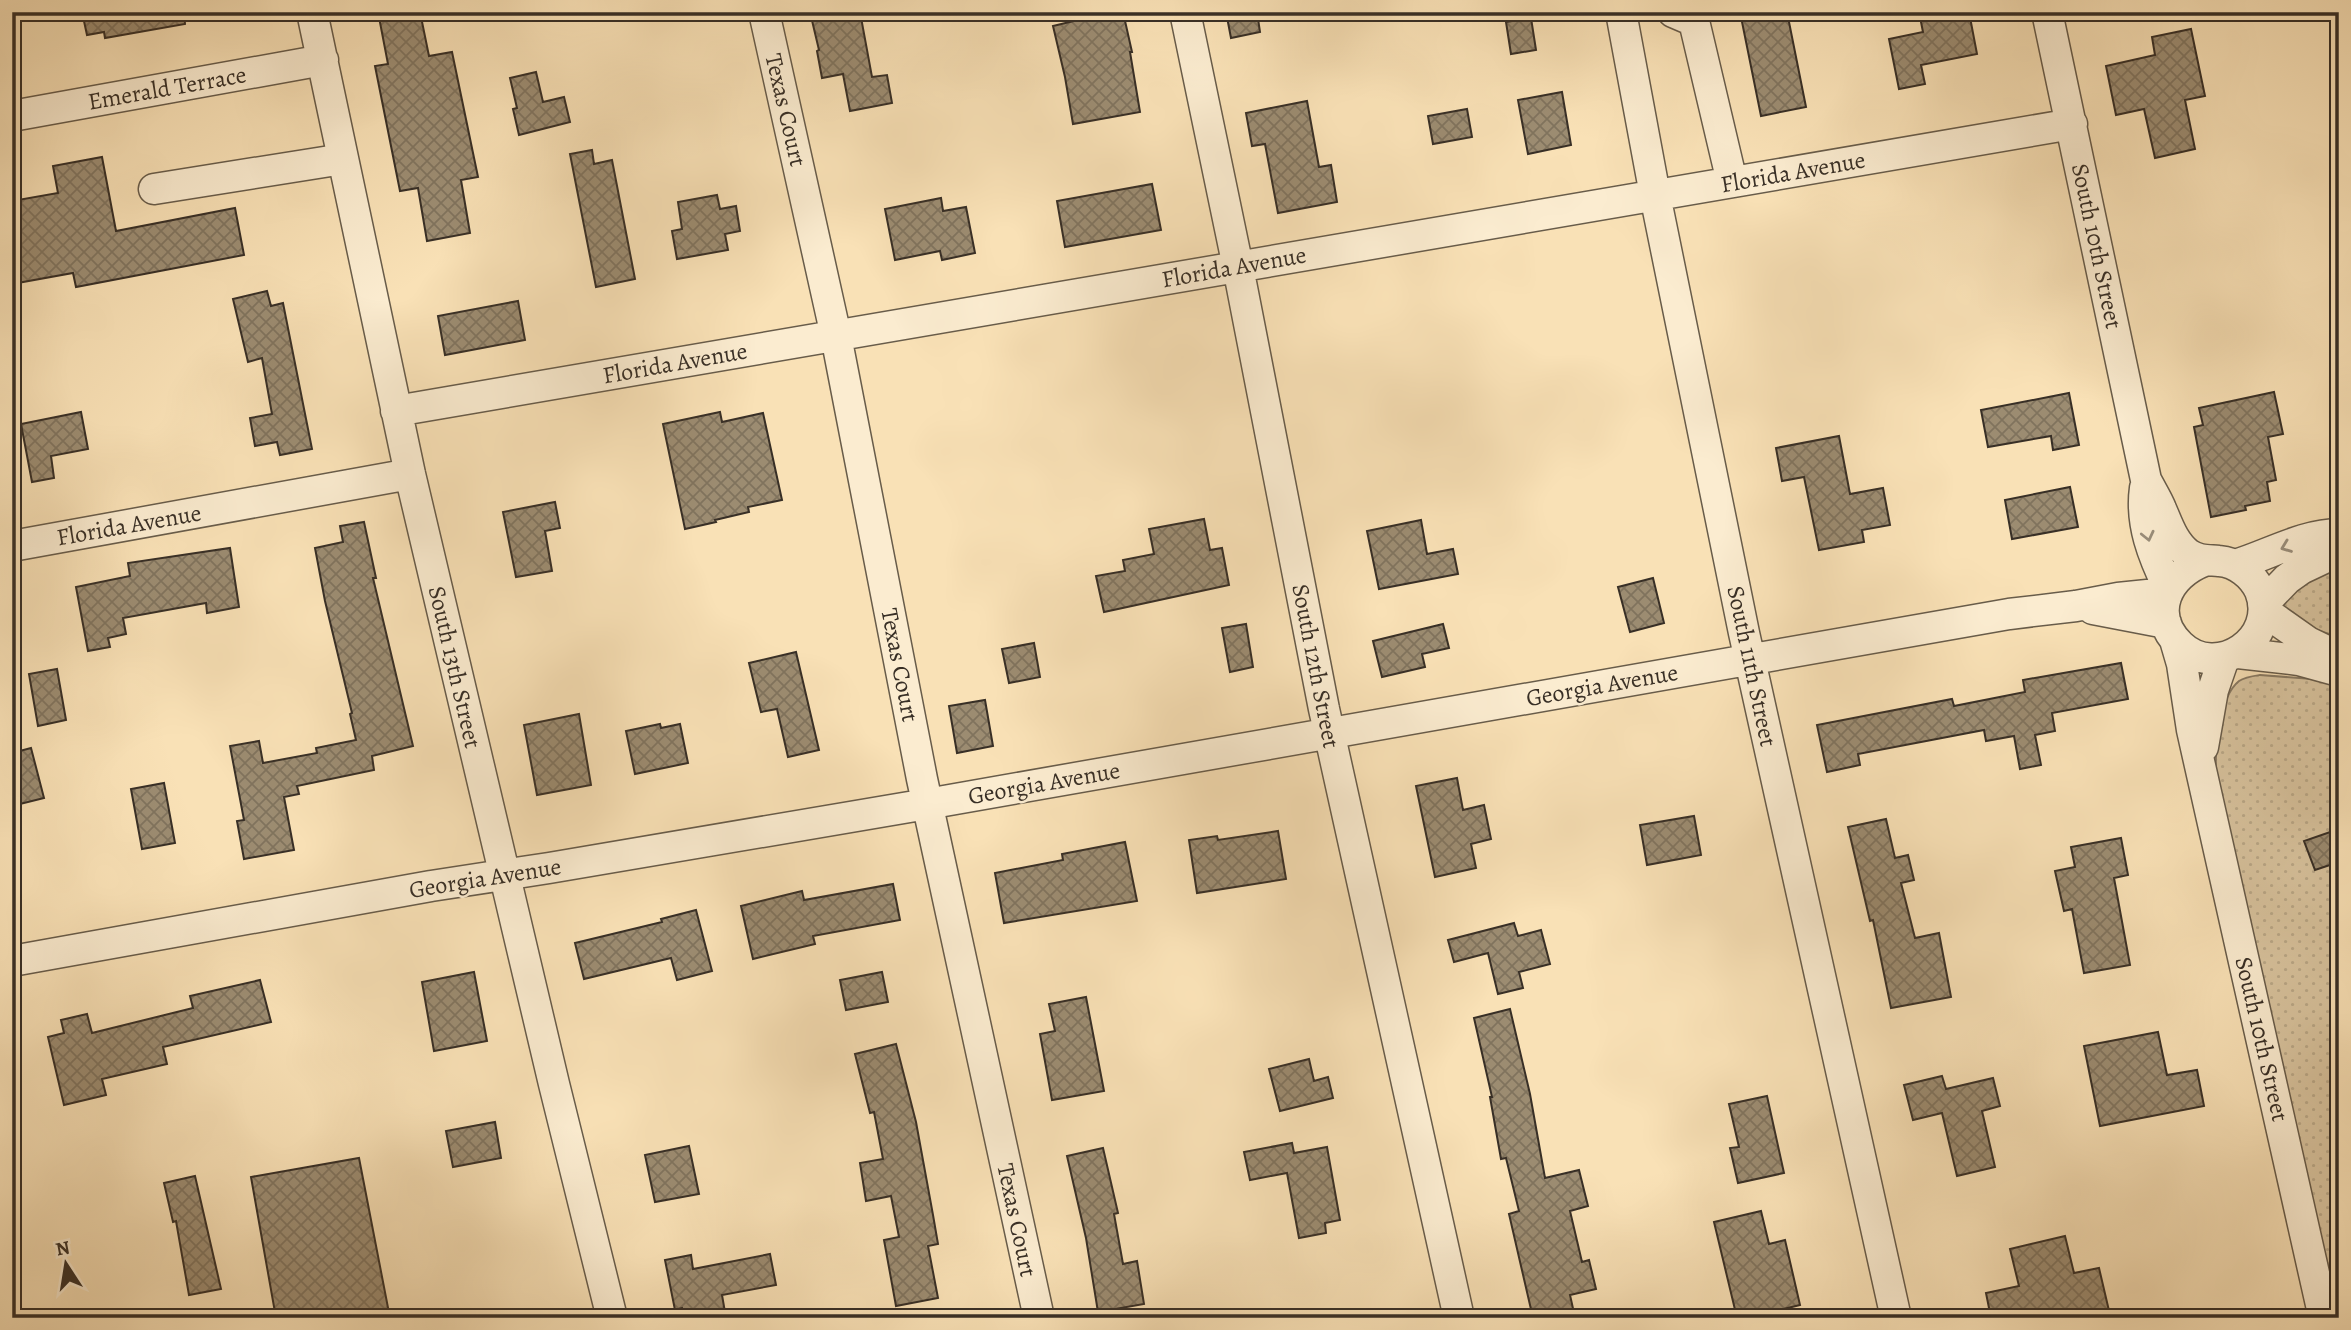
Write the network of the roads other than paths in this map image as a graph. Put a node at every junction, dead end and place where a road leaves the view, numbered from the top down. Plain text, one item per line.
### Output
1 (312, 12) edge
2 (764, 12) edge
3 (1185, 12) edge
4 (1621, 12) edge
5 (1673, 12) edge
6 (2048, 12) edge
7 (323, 60) junction
8 (12, 116) edge
9 (2072, 124) junction
10 (343, 159) junction
11 (1732, 182) junction
12 (154, 189) dead end
13 (1655, 195) junction
14 (1238, 267) junction
15 (836, 336) junction
16 (396, 411) junction
17 (410, 474) junction
18 (2146, 480) junction
19 (2339, 534) edge
20 (12, 546) edge
21 (2339, 551) edge
22 (2204, 561) junction
23 (2235, 565) junction
24 (2168, 591) junction
25 (2076, 606) junction
26 (2263, 608) junction
27 (2170, 631) junction
28 (2231, 655) junction
29 (2339, 657) edge
30 (1750, 658) junction
31 (2339, 671) edge
32 (1329, 733) junction
33 (2200, 761) junction
34 (927, 804) junction
35 (504, 874) junction
36 (12, 961) edge
37 (612, 1318) edge
38 (1039, 1318) edge
39 (1459, 1318) edge
40 (1896, 1318) edge
41 (2324, 1318) edge

1 - 7 street, South 13th Street
2 - 15 street, Texas Court
3 - 14 street, South 12th Street
4 - 13 street, South 11th Street
5 - 11 street
6 - 9 street, South 10th Street
7 - 8 street, Emerald Terrace
7 - 10 street, South 13th Street
9 - 11 street, Florida Avenue
9 - 18 street, South 10th Street
10 - 12 street
10 - 16 street, South 13th Street
11 - 13 street, Florida Avenue
13 - 14 street, Florida Avenue
13 - 30 street, South 11th Street
14 - 15 street, Florida Avenue
14 - 32 street, South 12th Street
15 - 16 street, Florida Avenue
15 - 34 street, Texas Court
16 - 17 street, South 13th Street
17 - 20 street, Florida Avenue
17 - 35 street, South 13th Street
18 - 22 street, South 10th Street
18 -> 24 street, South 10th Street
19 -> 23 street
21 - 26 street
22 - 23 street
22 - 24 street
23 - 26 street
24 - 25 street, Georgia Avenue
24 - 27 street
25 - 27 street, Georgia Avenue
25 - 30 street, Georgia Avenue
26 - 28 street
26 - 29 street
27 - 28 street
27 - 33 street, South 10th Street
28 - 31 street
28 - 33 street, South 10th Street
30 - 32 street, Georgia Avenue
30 - 40 street, South 11th Street
32 - 34 street, Georgia Avenue
32 - 39 street, South 12th Street
33 - 41 street, South 10th Street
34 - 35 street, Georgia Avenue
34 - 38 street, Texas Court
35 - 36 street, Georgia Avenue
35 - 37 street, South 13th Street

